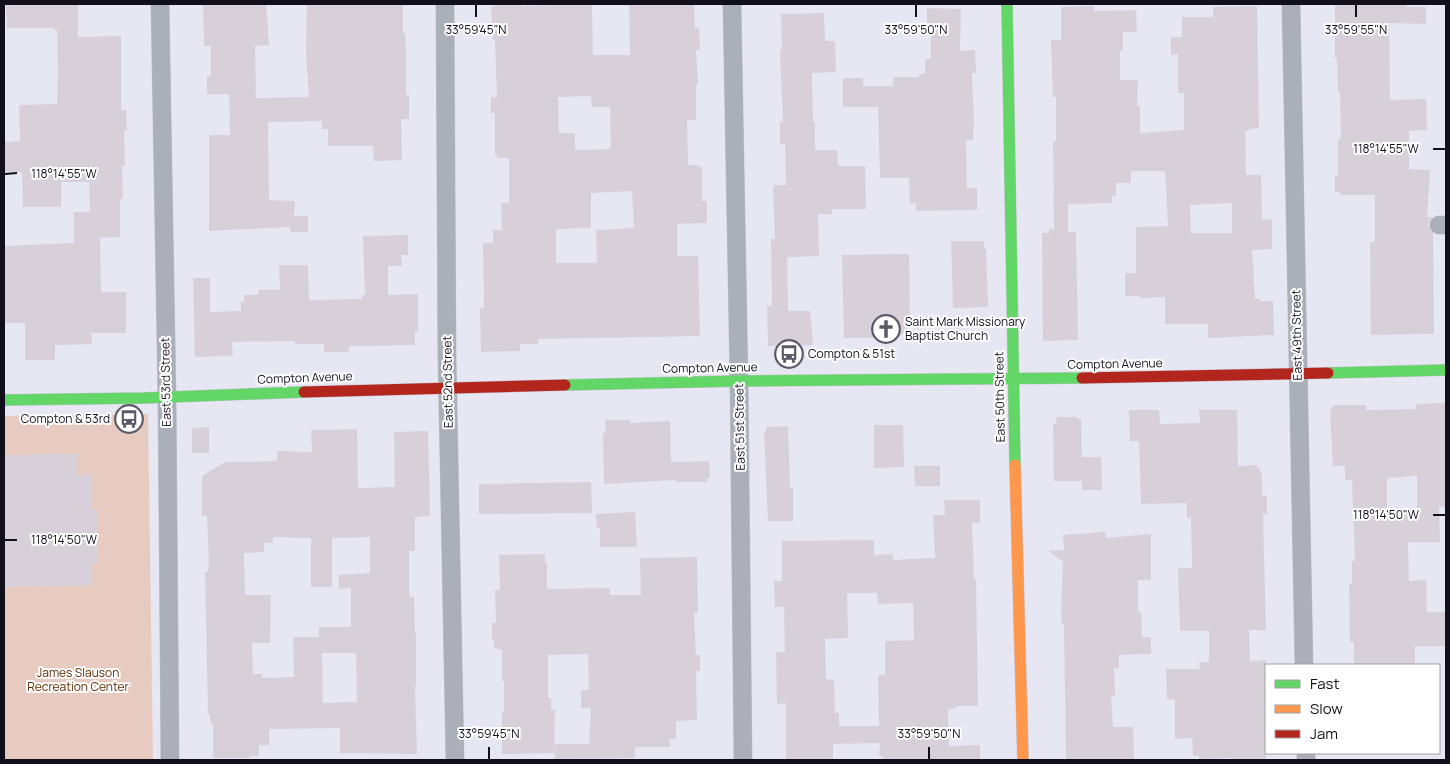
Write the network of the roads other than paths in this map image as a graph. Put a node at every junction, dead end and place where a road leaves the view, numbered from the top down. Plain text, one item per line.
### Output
1 (160, 4) edge
2 (445, 4) edge
3 (732, 4) edge
4 (1007, 4) edge
5 (1291, 4) edge
6 (1446, 370) edge
7 (1298, 373) junction
8 (1013, 379) junction
9 (739, 381) junction
10 (448, 387) junction
11 (167, 397) junction
12 (4, 400) edge
13 (1304, 664) edge
14 (170, 760) edge
15 (455, 760) edge
16 (743, 760) edge
17 (1023, 760) edge

1 - 11 street, East 53rd Street
2 - 10 street, East 52nd Street
3 - 9 street, East 51st Street
4 - 8 main road, East 50th Street
5 - 7 street, East 49th Street
6 - 7 main road, Compton Avenue
7 - 8 main road, Compton Avenue
7 - 13 street, East 49th Street
8 - 9 main road, Compton Avenue
8 - 17 main road, East 50th Street
9 - 10 main road, Compton Avenue
9 - 16 street, East 51st Street
10 - 11 main road, Compton Avenue
10 - 15 street, East 52nd Street
11 - 12 main road, Compton Avenue
11 - 14 street, East 53rd Street

